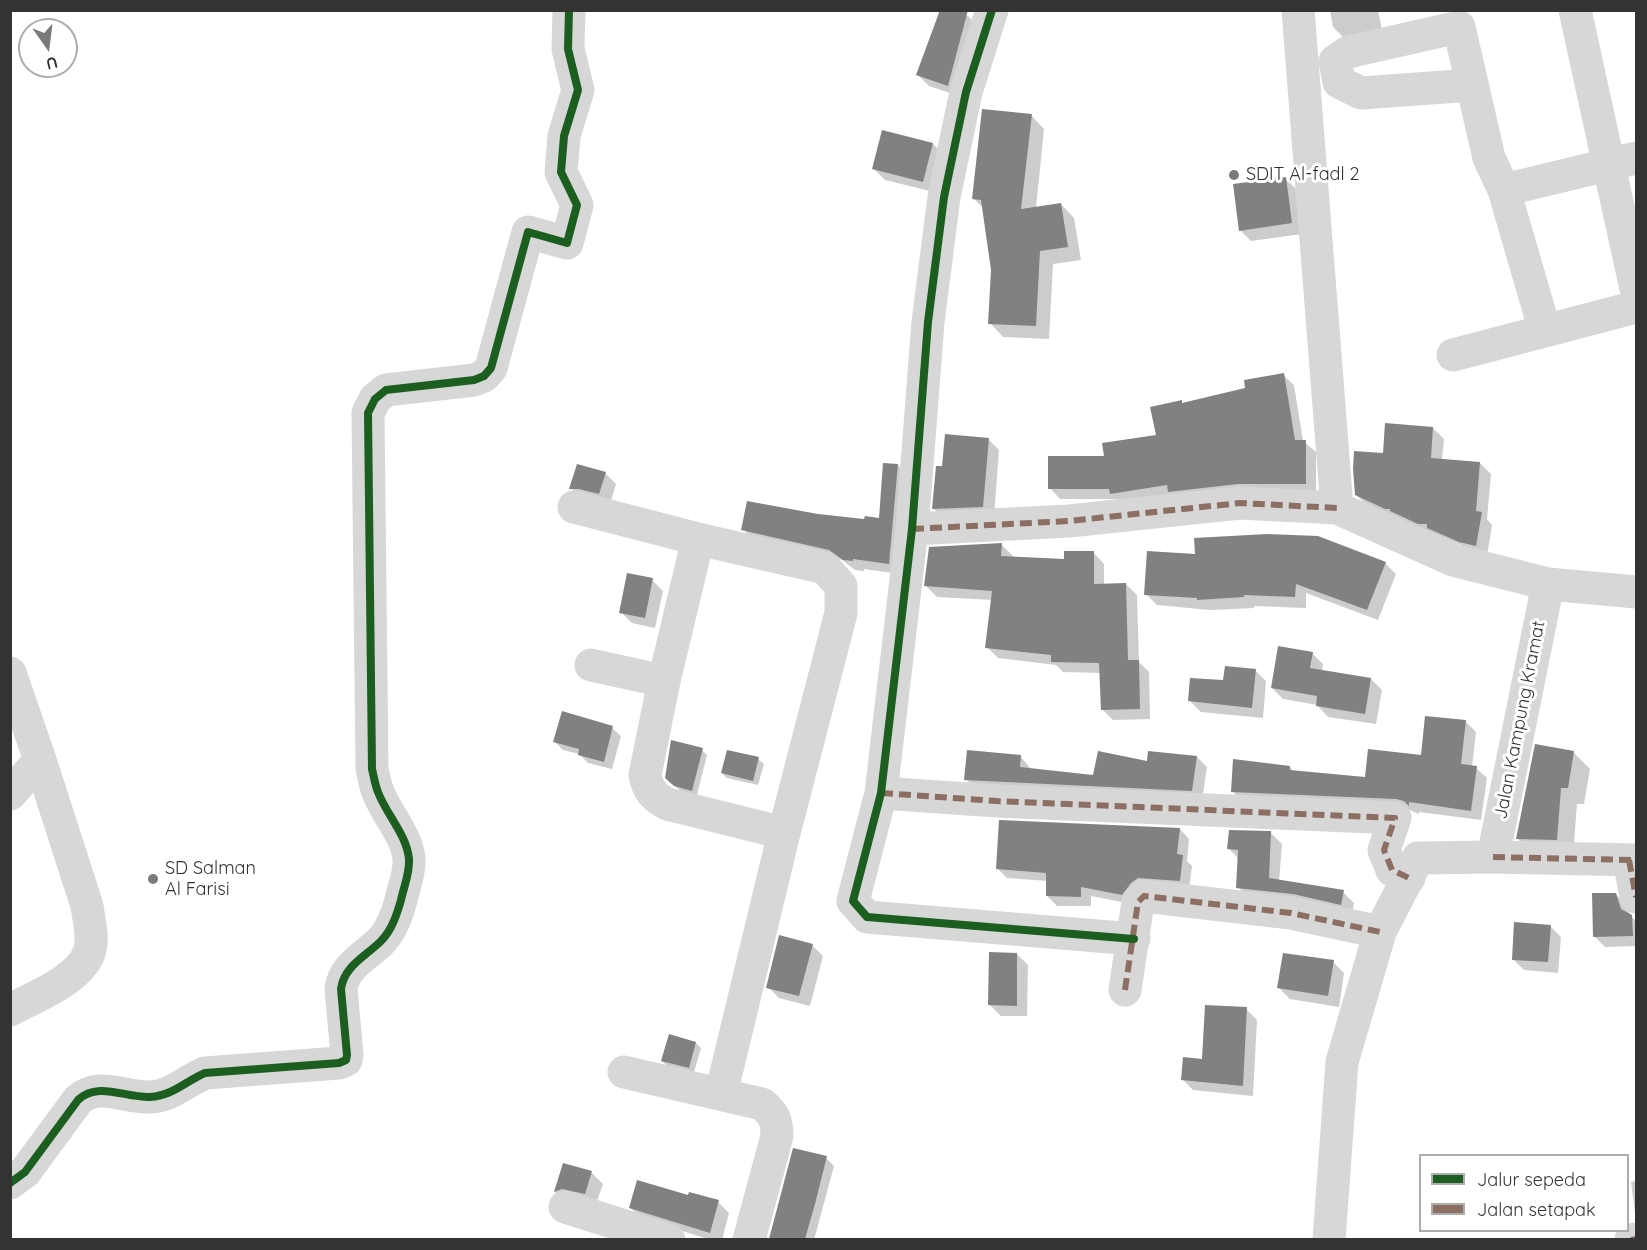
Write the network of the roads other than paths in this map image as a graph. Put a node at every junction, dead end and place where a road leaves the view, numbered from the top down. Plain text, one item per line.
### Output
1 (569, 10) edge
2 (992, 10) edge
3 (1298, 10) edge
4 (1575, 10) edge
5 (1472, 85) dead end
6 (1623, 162) edge
7 (1504, 190) junction
8 (1636, 289) edge
9 (1636, 307) edge
10 (1545, 331) junction
11 (1453, 355) dead end
12 (574, 507) dead end
13 (1336, 508) junction
14 (912, 529) junction
15 (698, 539) junction
16 (1548, 584) junction
17 (1636, 592) edge
18 (591, 665) dead end
19 (10, 673) edge
20 (664, 681) junction
21 (40, 760) junction
22 (10, 794) edge
23 (881, 794) junction
24 (784, 833) junction
25 (1493, 857) junction
26 (1633, 860) edge
27 (1409, 878) junction
28 (1636, 897) edge
29 (1380, 932) junction
30 (1134, 939) junction
31 (1125, 990) dead end
32 (10, 1011) edge
33 (624, 1072) dead end
34 (721, 1094) junction
35 (10, 1183) edge
36 (565, 1207) dead end
37 (669, 1239) edge
38 (749, 1239) edge
39 (1329, 1239) edge
40 (1631, 1239) edge
41 (1636, 1239) edge

1 - 35 street
2 - 14 street
3 - 13 street
4 - 6 street
5 - 7 street
6 - 7 street
6 - 8 street
7 - 10 street
9 - 10 street
10 - 11 street
12 - 15 street
13 - 14 street
13 - 16 street
14 - 23 street
15 - 20 street
15 - 24 street
16 - 17 street
16 - 25 street, Jalan Kampung Kramat
18 - 20 street
19 - 21 street
20 - 24 street
21 - 22 street
21 - 32 street
23 - 27 street
23 - 30 street
24 - 34 street
25 - 26 street
25 - 27 street
26 - 28 street
27 - 29 street
29 - 30 street
29 - 39 street
30 - 31 street
33 - 34 street
34 - 38 street
36 - 37 street
40 - 41 street

